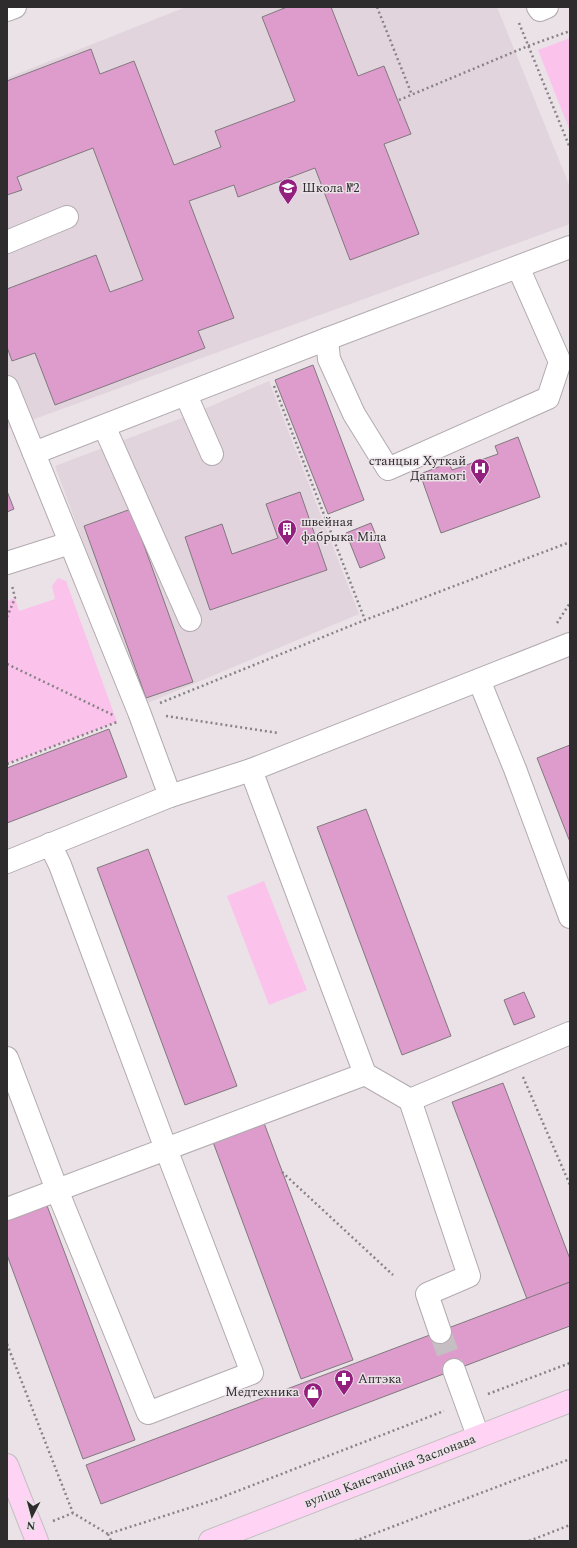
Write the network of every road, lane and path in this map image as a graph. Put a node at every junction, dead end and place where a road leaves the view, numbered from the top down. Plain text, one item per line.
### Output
1 (15, 7) edge
2 (377, 7) edge
3 (538, 7) edge
4 (547, 7) edge
5 (7, 10) edge
6 (517, 20) dead end
7 (570, 31) edge
8 (564, 33) junction
9 (570, 35) edge
10 (528, 46) junction
11 (412, 95) junction
12 (399, 100) dead end
13 (570, 148) edge
14 (67, 217) dead end
15 (7, 242) edge
16 (570, 248) edge
17 (518, 267) junction
18 (327, 339) junction
19 (266, 364) junction
20 (7, 387) edge
21 (186, 395) junction
22 (104, 426) junction
23 (34, 453) junction
24 (212, 454) dead end
25 (570, 542) edge
26 (70, 543) junction
27 (9, 571) edge
28 (7, 617) edge
29 (190, 620) dead end
30 (365, 620) junction
31 (570, 644) edge
32 (7, 664) edge
33 (479, 680) junction
34 (139, 712) junction
35 (116, 719) junction
36 (279, 733) dead end
37 (7, 764) edge
38 (251, 770) junction
39 (170, 796) junction
40 (50, 844) junction
41 (7, 862) edge
42 (570, 917) edge
43 (568, 1040) edge
44 (514, 1057) junction
45 (7, 1058) edge
46 (366, 1074) junction
47 (410, 1100) junction
48 (166, 1149) junction
49 (282, 1172) dead end
50 (570, 1185) edge
51 (57, 1190) junction
52 (7, 1209) edge
53 (392, 1275) dead end
54 (440, 1332) tunnel mouth
55 (7, 1344) edge
56 (570, 1363) edge
57 (454, 1370) tunnel mouth
58 (570, 1401) edge
59 (466, 1402) junction
60 (478, 1436) junction
61 (570, 1459) edge
62 (7, 1466) edge
63 (570, 1525) edge
64 (108, 1534) junction
65 (37, 1541) edge
66 (111, 1541) edge
67 (210, 1541) edge
68 (355, 1541) edge
69 (529, 1541) edge

1 - 5 lane
2 - 11 path
3 - 4 lane
6 - 10 path
7 - 8 path
8 - 9 path
8 - 10 path
10 - 11 path
10 - 13 path
11 - 12 path
14 - 15 lane
16 - 17 lane
17 - 18 lane
17 - 18 lane
18 - 19 lane
19 - 21 lane
19 - 30 path
20 - 23 lane
21 - 22 lane
21 - 24 lane
22 - 23 lane
22 - 29 lane
23 - 26 lane
25 - 30 path
26 - 27 lane
26 - 34 lane
27 - 28 path
30 - 34 path
31 - 33 lane
32 - 35 path
33 - 38 lane
33 - 42 lane
34 - 35 path
34 - 36 path
34 - 39 lane
35 - 37 path
38 - 39 lane
38 - 46 lane
39 - 40 lane
40 - 41 lane
40 - 48 lane
43 - 44 lane
44 - 47 lane
44 - 50 path
45 - 51 lane
46 - 47 lane
46 - 48 lane
47 - 54 lane
48 - 51 lane
48 - 51 lane
49 - 53 path
51 - 52 lane
55 - 64 path
56 - 59 path
57 - 59 lane
58 - 60 main road, вуліца Канстанціна Заслонава
59 - 60 lane
59 - 64 path
60 - 67 main road, вуліца Канстанціна Заслонава
61 - 68 path
62 - 65 main road
63 - 69 path
64 - 66 path

